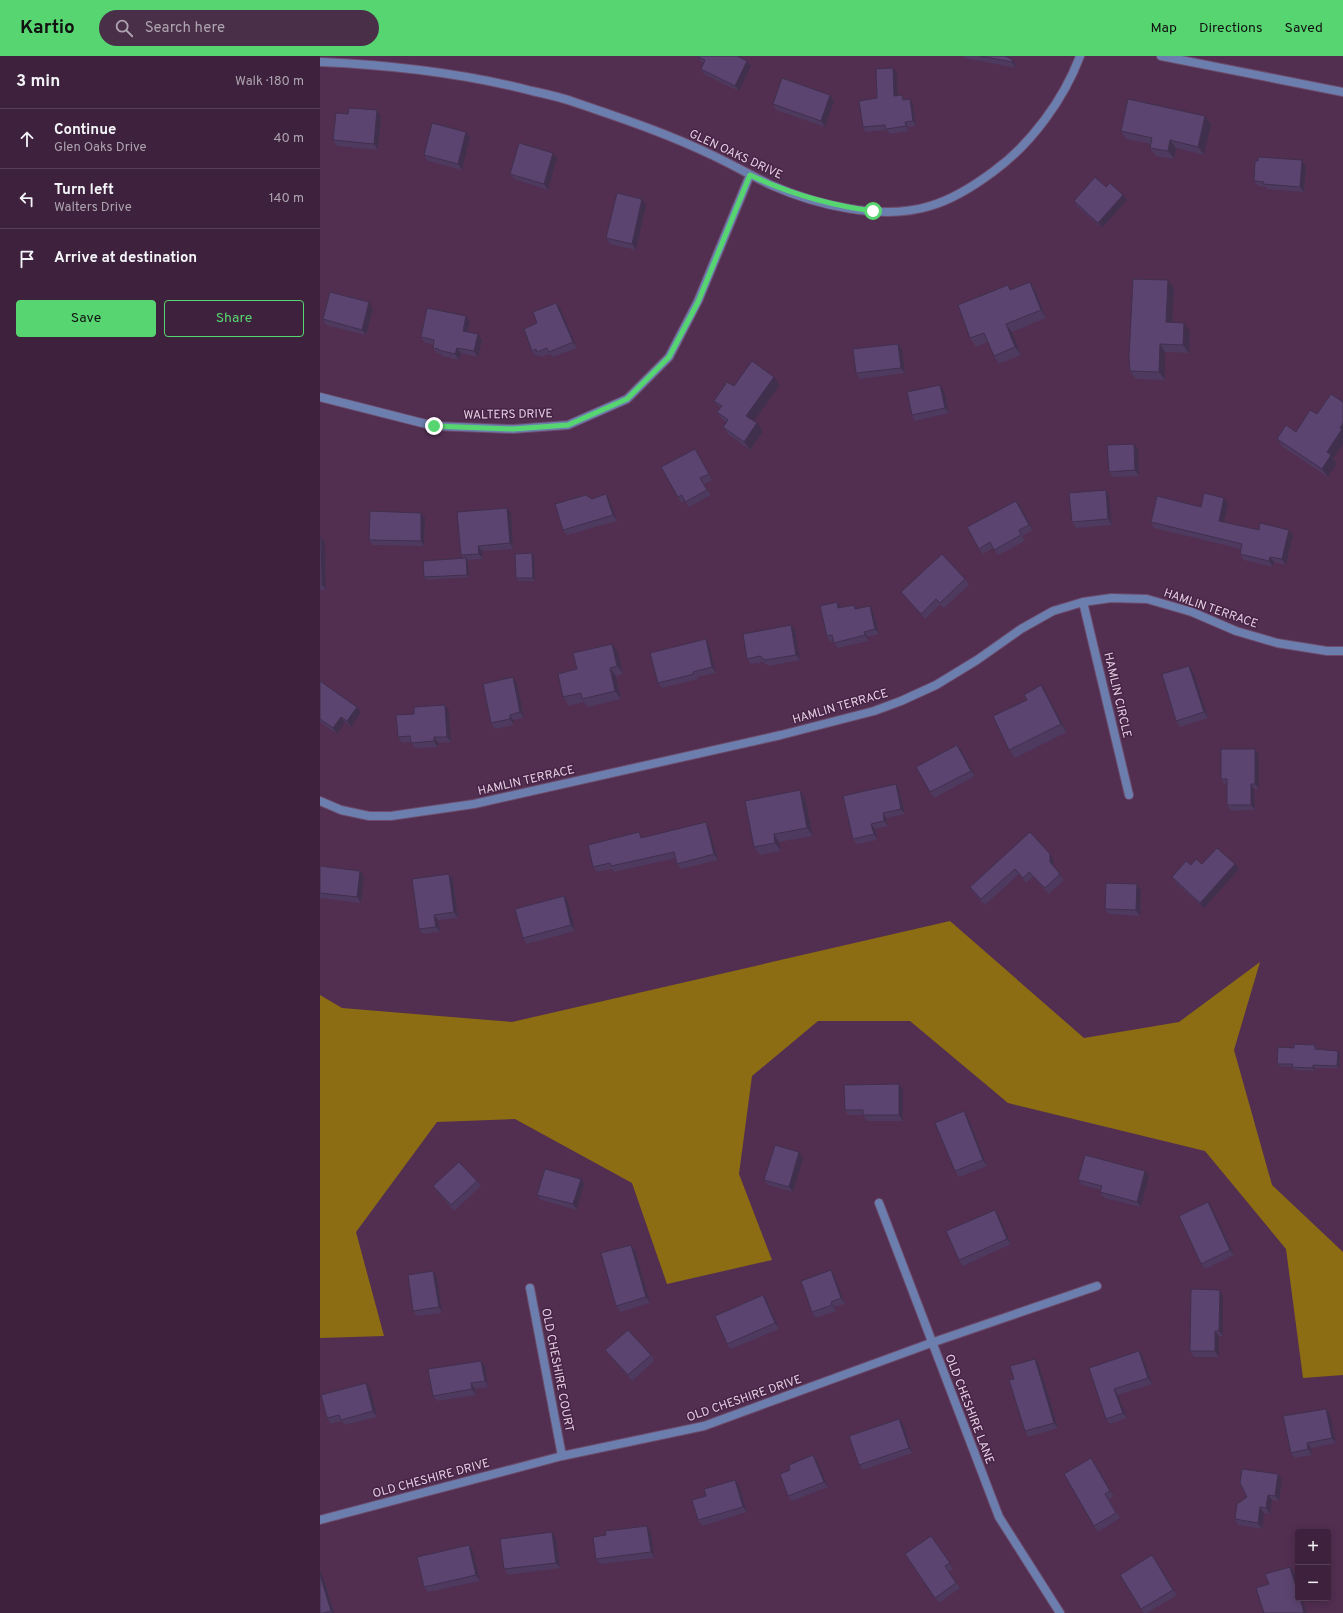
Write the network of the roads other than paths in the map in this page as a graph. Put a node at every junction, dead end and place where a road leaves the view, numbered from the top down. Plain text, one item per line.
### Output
1 (1080, 56) edge
2 (1161, 56) edge
3 (320, 62) edge
4 (1343, 92) edge
5 (750, 175) junction
6 (320, 396) edge
7 (1083, 602) junction
8 (1343, 651) edge
9 (1129, 795) dead end
10 (320, 801) edge
11 (879, 1203) dead end
12 (1097, 1286) dead end
13 (530, 1288) dead end
14 (931, 1343) junction
15 (562, 1456) junction
16 (320, 1520) edge
17 (1060, 1613) edge

1 - 5 street, GLEN OAKS DRIVE
2 - 4 street
3 - 5 street, GLEN OAKS DRIVE
5 - 6 street, WALTERS DRIVE
7 - 8 street, HAMLIN TERRACE
7 - 9 street, HAMLIN CIRCLE
7 - 10 street, HAMLIN TERRACE
11 - 14 street, OLD CHESHIRE LANE
12 - 14 street, OLD CHESHIRE DRIVE
13 - 15 street, OLD CHESHIRE COURT
14 - 15 street, OLD CHESHIRE DRIVE
14 - 17 street, OLD CHESHIRE LANE
15 - 16 street, OLD CHESHIRE DRIVE

